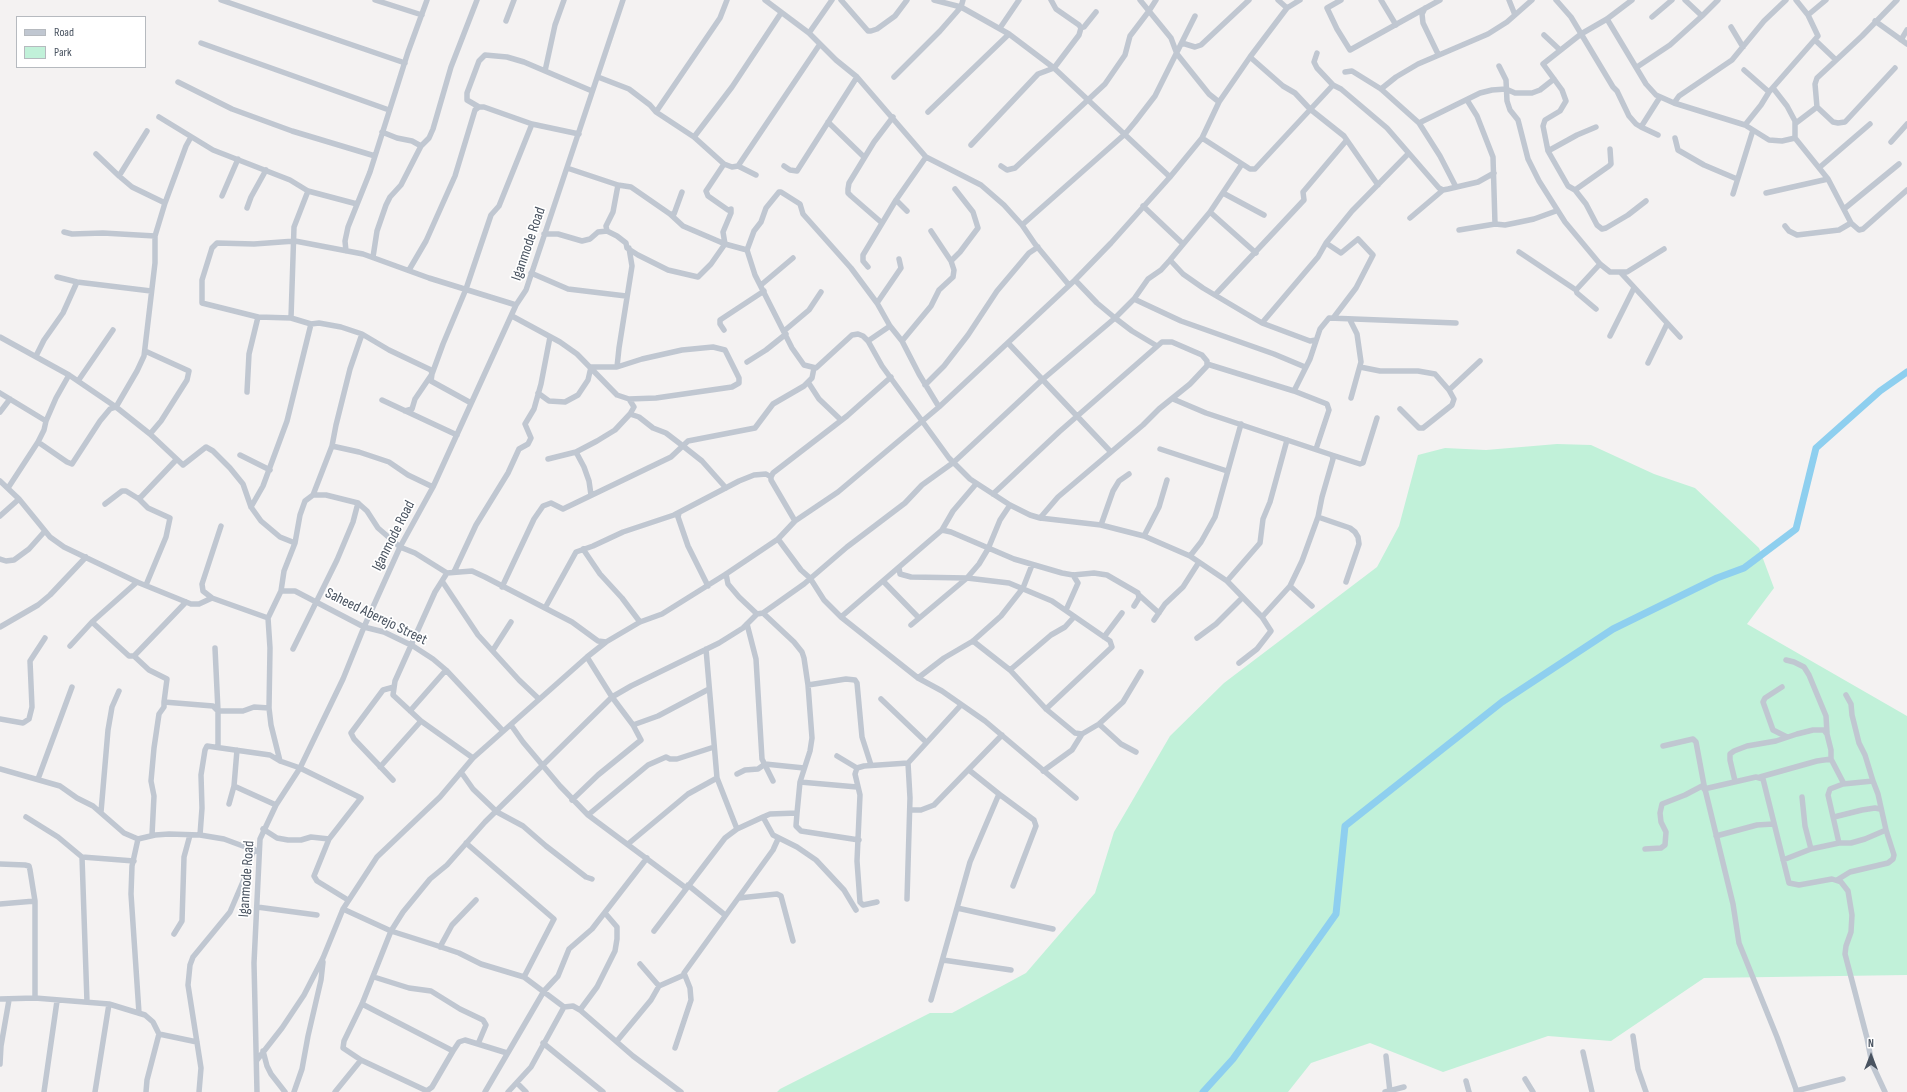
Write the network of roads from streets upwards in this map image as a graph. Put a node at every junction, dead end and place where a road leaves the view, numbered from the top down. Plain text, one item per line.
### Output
1 (220, 0) edge
2 (376, 0) edge
3 (427, 0) edge
4 (477, 0) edge
5 (514, 0) edge
6 (564, 0) edge
7 (623, 0) edge
8 (727, 0) edge
9 (765, 0) edge
10 (832, 0) edge
11 (841, 0) edge
12 (907, 0) edge
13 (934, 0) edge
14 (963, 0) edge
15 (1019, 0) edge
16 (1051, 0) edge
17 (1140, 0) edge
18 (1156, 0) edge
19 (1249, 0) edge
20 (1278, 0) edge
21 (1300, 0) edge
22 (1341, 0) edge
23 (1381, 0) edge
24 (1440, 0) edge
25 (1509, 0) edge
26 (1532, 0) edge
27 (1556, 0) edge
28 (1632, 0) edge
29 (1672, 0) edge
30 (1685, 0) edge
31 (1718, 0) edge
32 (1796, 0) edge
33 (1826, 0) edge
34 (1897, 0) edge
35 (1781, 1) edge
36 (773, 2) edge
37 (961, 7) junction
38 (1287, 8) junction
39 (1425, 8) junction
40 (1149, 11) junction
41 (1096, 12) dead end
42 (781, 14) junction
43 (422, 15) junction
44 (1515, 15) junction
45 (1808, 15) junction
46 (1195, 16) dead end
47 (1702, 16) junction
48 (1652, 17) dead end
49 (1607, 19) junction
50 (506, 21) dead end
51 (1875, 21) junction
52 (1396, 24) junction
53 (1731, 27) dead end
54 (1000, 28) junction
55 (1080, 28) junction
56 (1907, 30) edge
57 (809, 34) junction
58 (1009, 34) junction
59 (1581, 34) junction
60 (1544, 35) dead end
61 (1815, 40) junction
62 (1901, 40) junction
63 (201, 43) dead end
64 (1182, 43) junction
65 (820, 44) junction
66 (1907, 44) edge
67 (1743, 47) junction
68 (1560, 50) junction
69 (1318, 53) dead end
70 (1177, 54) junction
71 (1438, 54) junction
72 (1250, 57) junction
73 (1836, 60) junction
74 (405, 63) junction
75 (1499, 66) dead end
76 (1637, 67) junction
77 (1054, 68) junction
78 (1895, 68) dead end
79 (1744, 70) dead end
80 (545, 71) junction
81 (1345, 72) dead end
82 (598, 77) junction
83 (858, 77) junction
84 (894, 77) dead end
85 (1554, 79) junction
86 (178, 82) dead end
87 (1333, 85) junction
88 (1381, 89) junction
89 (1506, 89) junction
90 (1771, 90) junction
91 (592, 91) junction
92 (1660, 97) junction
93 (1088, 98) junction
94 (1467, 100) junction
95 (1219, 102) junction
96 (1674, 103) junction
97 (479, 106) junction
98 (1817, 107) junction
99 (1310, 109) junction
100 (389, 110) junction
101 (656, 112) junction
102 (928, 112) dead end
103 (159, 117) dead end
104 (893, 117) junction
105 (828, 122) junction
106 (1420, 123) junction
107 (1796, 123) junction
108 (532, 124) junction
109 (1746, 124) junction
110 (1870, 124) dead end
111 (1907, 124) edge
112 (1596, 127) dead end
113 (1641, 127) junction
114 (1753, 130) junction
115 (147, 131) dead end
116 (382, 132) junction
117 (579, 134) junction
118 (1124, 134) junction
119 (1658, 136) dead end
120 (191, 137) junction
121 (694, 138) junction
122 (1202, 138) junction
123 (1675, 138) dead end
124 (1795, 138) junction
125 (1346, 141) junction
126 (1891, 142) dead end
127 (971, 145) dead end
128 (421, 146) junction
129 (1610, 149) dead end
130 (1548, 151) junction
131 (96, 154) dead end
132 (1408, 154) junction
133 (374, 156) junction
134 (864, 157) junction
135 (926, 158) junction
136 (238, 159) junction
137 (724, 164) junction
138 (1242, 164) junction
139 (1899, 164) dead end
140 (738, 166) junction
141 (784, 166) dead end
142 (1001, 166) dead end
143 (1820, 167) junction
144 (567, 168) junction
145 (266, 170) junction
146 (1494, 172) junction
147 (756, 175) dead end
148 (119, 176) junction
149 (1170, 177) junction
150 (1737, 179) junction
151 (1828, 179) junction
152 (618, 185) junction
153 (1378, 186) junction
154 (1456, 187) junction
155 (955, 189) dead end
156 (1443, 190) junction
157 (1574, 190) junction
158 (1907, 190) edge
159 (308, 191) junction
160 (682, 192) dead end
161 (1223, 193) junction
162 (1733, 194) dead end
163 (1766, 194) dead end
164 (222, 196) dead end
165 (896, 200) junction
166 (1646, 201) dead end
167 (164, 203) junction
168 (357, 204) junction
169 (1143, 206) junction
170 (247, 208) dead end
171 (1844, 209) junction
172 (907, 210) dead end
173 (1556, 211) junction
174 (1210, 212) junction
175 (670, 214) junction
176 (1264, 215) dead end
177 (1410, 218) dead end
178 (882, 223) junction
179 (1851, 223) junction
180 (1495, 224) junction
181 (1022, 225) junction
182 (1785, 226) dead end
183 (1459, 230) dead end
184 (607, 231) junction
185 (931, 231) dead end
186 (64, 232) dead end
187 (544, 234) junction
188 (155, 236) junction
189 (295, 241) junction
190 (1326, 243) junction
191 (725, 244) junction
192 (1183, 244) junction
193 (1038, 247) junction
194 (629, 248) junction
195 (1664, 249) dead end
196 (747, 250) junction
197 (346, 251) junction
198 (1519, 252) dead end
199 (1256, 253) junction
200 (373, 257) junction
201 (793, 258) dead end
202 (899, 259) dead end
203 (1170, 260) junction
204 (951, 262) junction
205 (1600, 264) junction
206 (868, 267) dead end
207 (409, 270) junction
208 (531, 273) junction
209 (1621, 273) junction
210 (57, 277) dead end
211 (1075, 280) junction
212 (77, 282) junction
213 (761, 285) junction
214 (1069, 285) junction
215 (1634, 288) junction
216 (466, 289) junction
217 (1576, 290) junction
218 (151, 291) junction
219 (764, 291) junction
220 (821, 292) dead end
221 (1215, 295) junction
222 (626, 296) junction
223 (1134, 299) junction
224 (877, 303) junction
225 (516, 305) junction
226 (1596, 309) dead end
227 (512, 316) junction
228 (258, 317) junction
229 (1334, 317) junction
230 (291, 318) junction
231 (1115, 318) junction
232 (1350, 320) junction
233 (1262, 323) junction
234 (311, 324) junction
235 (1456, 324) dead end
236 (1666, 324) junction
237 (890, 326) junction
238 (113, 330) dead end
239 (724, 330) dead end
240 (785, 332) junction
241 (362, 334) junction
242 (1610, 336) dead end
243 (0, 337) edge
244 (550, 337) junction
245 (1680, 337) dead end
246 (1316, 340) junction
247 (868, 341) junction
248 (902, 341) junction
249 (1008, 343) junction
250 (1157, 346) junction
251 (145, 351) junction
252 (36, 356) junction
253 (1480, 361) dead end
254 (747, 362) dead end
255 (1648, 363) dead end
256 (1207, 364) junction
257 (590, 367) junction
258 (617, 367) junction
259 (1305, 367) junction
260 (1360, 367) junction
261 (814, 368) junction
262 (432, 374) junction
263 (69, 375) junction
264 (891, 377) junction
265 (1042, 380) junction
266 (78, 381) junction
267 (808, 382) junction
268 (925, 385) junction
269 (1449, 390) junction
270 (1294, 391) junction
271 (247, 392) dead end
272 (0, 393) edge
273 (538, 393) junction
274 (1351, 398) dead end
275 (10, 399) junction
276 (629, 399) junction
277 (1173, 399) junction
278 (382, 400) dead end
279 (471, 403) junction
280 (116, 406) junction
281 (939, 406) junction
282 (1400, 409) dead end
283 (405, 411) junction
284 (0, 412) edge
285 (630, 414) junction
286 (1077, 417) junction
287 (1377, 418) dead end
288 (841, 420) junction
289 (46, 421) junction
290 (922, 421) junction
291 (1241, 424) junction
292 (150, 434) junction
293 (457, 434) junction
294 (1287, 440) junction
295 (38, 442) junction
296 (332, 446) junction
297 (683, 446) junction
298 (1160, 449) dead end
299 (1316, 449) junction
300 (576, 452) junction
301 (1110, 452) junction
302 (240, 454) dead end
303 (1332, 456) junction
304 (176, 460) junction
305 (548, 460) dead end
306 (954, 462) junction
307 (270, 470) junction
308 (1227, 471) junction
309 (1128, 474) dead end
310 (771, 477) junction
311 (0, 480) edge
312 (1167, 480) dead end
313 (976, 484) junction
314 (433, 487) junction
315 (8, 488) junction
316 (726, 488) junction
317 (993, 494) junction
318 (313, 495) junction
319 (591, 495) junction
320 (19, 499) junction
321 (139, 499) junction
322 (105, 504) dead end
323 (358, 504) junction
324 (1010, 505) junction
325 (251, 507) junction
326 (679, 513) junction
327 (0, 516) edge
328 (1318, 517) junction
329 (1040, 518) junction
330 (795, 521) junction
331 (221, 526) dead end
332 (1101, 526) junction
333 (942, 530) junction
334 (45, 531) junction
335 (1144, 536) junction
336 (778, 539) junction
337 (295, 543) junction
338 (400, 547) junction
339 (583, 549) junction
340 (988, 549) junction
341 (1190, 556) junction
342 (86, 557) junction
343 (0, 559) edge
344 (1199, 562) junction
345 (1032, 564) junction
346 (899, 568) junction
347 (454, 572) junction
348 (447, 573) junction
349 (726, 574) junction
350 (1073, 575) junction
351 (810, 578) junction
352 (967, 578) junction
353 (442, 580) junction
354 (883, 581) junction
355 (1227, 581) junction
356 (137, 582) junction
357 (1346, 582) dead end
358 (146, 585) junction
359 (708, 586) junction
360 (1290, 586) junction
361 (502, 587) junction
362 (1023, 588) junction
363 (281, 591) junction
364 (1139, 595) junction
365 (212, 598) junction
366 (1242, 598) junction
367 (316, 601) junction
368 (186, 602) junction
369 (1134, 606) dead end
370 (1312, 606) dead end
371 (545, 608) junction
372 (1066, 610) junction
373 (1159, 612) junction
374 (760, 613) junction
375 (1122, 613) dead end
376 (841, 617) junction
377 (1074, 617) junction
378 (1262, 617) junction
379 (268, 618) junction
380 (919, 618) junction
381 (1154, 620) dead end
382 (92, 622) junction
383 (511, 622) dead end
384 (640, 622) junction
385 (747, 624) junction
386 (911, 625) dead end
387 (364, 626) junction
388 (0, 627) edge
389 (1104, 637) junction
390 (46, 638) dead end
391 (1197, 638) dead end
392 (973, 641) junction
393 (606, 642) junction
394 (412, 645) junction
395 (70, 646) dead end
396 (215, 648) dead end
397 (293, 649) dead end
398 (706, 649) junction
399 (493, 650) junction
400 (134, 656) junction
401 (587, 657) junction
402 (1786, 660) dead end
403 (1239, 663) dead end
404 (446, 670) junction
405 (1010, 670) junction
406 (1141, 672) dead end
407 (918, 678) junction
408 (808, 685) junction
409 (394, 687) junction
410 (1782, 687) dead end
411 (72, 688) dead end
412 (386, 689) junction
413 (709, 689) junction
414 (119, 691) dead end
415 (1846, 694) dead end
416 (394, 695) junction
417 (612, 697) junction
418 (538, 699) junction
419 (881, 699) dead end
420 (164, 702) junction
421 (961, 705) junction
422 (269, 708) junction
423 (1046, 709) junction
424 (218, 711) junction
425 (410, 712) junction
426 (0, 719) edge
427 (421, 721) junction
428 (1099, 724) junction
429 (511, 725) junction
430 (633, 725) junction
431 (503, 731) junction
432 (1082, 734) junction
433 (1827, 734) junction
434 (1002, 735) junction
435 (1787, 737) junction
436 (926, 742) junction
437 (1663, 746) dead end
438 (218, 747) junction
439 (714, 748) junction
440 (237, 750) junction
441 (1136, 752) dead end
442 (837, 756) dead end
443 (473, 758) junction
444 (1831, 759) junction
445 (280, 761) junction
446 (908, 763) junction
447 (765, 764) junction
448 (544, 765) junction
449 (871, 765) junction
450 (380, 766) junction
451 (300, 768) junction
452 (804, 768) junction
453 (857, 768) junction
454 (1, 770) edge
455 (969, 770) junction
456 (1043, 771) junction
457 (461, 772) junction
458 (737, 774) dead end
459 (1760, 777) junction
460 (717, 778) junction
461 (38, 780) junction
462 (393, 780) dead end
463 (773, 781) dead end
464 (1735, 781) junction
465 (1873, 781) junction
466 (800, 782) junction
467 (1843, 784) junction
468 (234, 786) junction
469 (857, 787) junction
470 (1704, 787) junction
471 (999, 794) junction
472 (1802, 797) dead end
473 (1076, 798) dead end
474 (572, 800) junction
475 (229, 804) dead end
476 (276, 805) junction
477 (1880, 809) junction
478 (910, 810) junction
479 (101, 812) junction
480 (497, 812) junction
481 (796, 813) junction
482 (588, 815) junction
483 (763, 816) junction
484 (26, 817) dead end
485 (1834, 817) junction
486 (1773, 824) junction
487 (737, 829) junction
488 (264, 830) junction
489 (1886, 830) junction
490 (152, 835) junction
491 (190, 835) junction
492 (200, 835) junction
493 (1716, 836) junction
494 (138, 839) junction
495 (329, 839) junction
496 (778, 839) junction
497 (859, 840) junction
498 (466, 843) junction
499 (1840, 843) junction
500 (628, 844) junction
501 (1646, 849) dead end
502 (1811, 849) junction
503 (256, 850) junction
504 (82, 857) junction
505 (647, 858) junction
506 (1783, 860) junction
507 (134, 861) junction
508 (0, 864) edge
509 (592, 879) dead end
510 (1837, 880) junction
511 (687, 886) junction
512 (1013, 886) dead end
513 (739, 898) junction
514 (907, 899) dead end
515 (348, 900) junction
516 (476, 900) dead end
517 (35, 901) junction
518 (877, 902) dead end
519 (0, 904) edge
520 (257, 907) junction
521 (957, 908) junction
522 (344, 909) junction
523 (856, 910) dead end
524 (605, 913) junction
525 (317, 915) dead end
526 (725, 915) junction
527 (1053, 929) dead end
528 (654, 931) dead end
529 (391, 932) junction
530 (174, 934) dead end
531 (793, 941) dead end
532 (440, 946) junction
533 (323, 958) junction
534 (943, 960) junction
535 (640, 964) dead end
536 (1011, 970) dead end
537 (684, 975) junction
538 (374, 976) junction
539 (524, 977) junction
540 (659, 986) junction
541 (544, 990) junction
542 (35, 998) junction
543 (0, 999) edge
544 (9, 1000) junction
545 (931, 1000) dead end
546 (57, 1001) junction
547 (87, 1002) junction
548 (109, 1004) junction
549 (362, 1004) junction
550 (564, 1007) junction
551 (580, 1010) junction
552 (139, 1013) junction
553 (159, 1034) junction
554 (1633, 1036) dead end
555 (616, 1041) junction
556 (197, 1042) junction
557 (543, 1043) junction
558 (478, 1044) junction
559 (675, 1048) dead end
560 (263, 1051) junction
561 (453, 1051) junction
562 (1583, 1052) dead end
563 (507, 1053) junction
564 (1386, 1056) dead end
565 (257, 1060) junction
566 (361, 1060) junction
567 (0, 1064) edge
568 (1525, 1078) dead end
569 (1843, 1079) dead end
570 (1466, 1081) dead end
571 (517, 1083) junction
572 (1404, 1087) dead end
573 (44, 1092) edge
574 (95, 1092) edge
575 (146, 1092) edge
576 (199, 1092) edge
577 (257, 1092) edge
578 (285, 1092) edge
579 (294, 1092) edge
580 (335, 1092) edge
581 (485, 1092) edge
582 (508, 1092) edge
583 (526, 1092) edge
584 (603, 1092) edge
585 (682, 1092) edge
586 (1388, 1092) edge
587 (1469, 1092) edge
588 (1533, 1092) edge
589 (1592, 1092) edge
590 (1646, 1092) edge
591 (1797, 1092) edge
592 (1885, 1092) edge

1 - 74 street
2 - 43 street
3 - 43 street
4 - 128 street
5 - 50 street
6 - 80 street
7 - 82 street, Iganmode Road
8 - 101 street
9 - 36 street
10 - 57 street
11 - 12 street
13 - 37 street
14 - 37 street
15 - 54 street
16 - 55 street
17 - 40 street
18 - 40 street
19 - 64 street
20 - 38 street
21 - 38 street
22 - 52 street
23 - 52 street
24 - 39 street
25 - 44 street
26 - 44 street
27 - 59 street
28 - 49 street
29 - 48 street
30 - 47 street
31 - 47 street
32 - 45 street
33 - 45 street
34 - 51 street
35 - 67 street
36 - 42 street
37 - 54 street
37 - 84 street
38 - 72 street
39 - 52 street
39 - 71 street
40 - 70 street
40 - 93 street
41 - 55 street
42 - 57 street
42 - 121 street
43 - 74 street
44 - 71 street
45 - 61 street
46 - 64 street
47 - 76 street
49 - 59 street
49 - 76 street
51 - 62 street
51 - 73 street
53 - 67 street
54 - 58 street
55 - 77 street
56 - 62 street
57 - 65 street
58 - 77 street
58 - 102 street
59 - 68 street
59 - 113 street
60 - 68 street
61 - 73 street
61 - 90 street
62 - 66 street
63 - 100 street
64 - 70 street
65 - 83 street
65 - 140 street
67 - 96 street
68 - 85 street
69 - 87 street
70 - 95 street
70 - 118 street
71 - 88 street
72 - 95 street
72 - 99 street
73 - 98 street
74 - 100 street
75 - 89 street
76 - 92 street
77 - 93 street
77 - 127 street
78 - 98 street
79 - 90 street
80 - 91 street
80 - 97 street
81 - 88 street
82 - 91 street, Iganmode Road
82 - 101 street
83 - 104 street
83 - 105 street
85 - 89 street
85 - 130 street
86 - 133 street
87 - 99 street
87 - 132 street
88 - 106 street
89 - 94 street
89 - 173 street
90 - 107 street
90 - 109 street
91 - 117 street, Iganmode Road
92 - 96 street
92 - 113 street
93 - 118 street
93 - 142 street
94 - 106 street
94 - 146 street
95 - 122 street
96 - 109 street
97 - 108 street
97 - 207 street
98 - 107 street
99 - 125 street
99 - 138 street
100 - 116 street
101 - 121 street
103 - 120 street
104 - 134 street
104 - 135 street
105 - 134 street
105 - 141 street
106 - 154 street
107 - 124 street
108 - 117 street
108 - 216 street
109 - 114 street
110 - 143 street
111 - 126 street
112 - 130 street
113 - 119 street
114 - 124 street
114 - 150 street
115 - 148 street
116 - 128 street
116 - 133 street
117 - 144 street, Iganmode Road
118 - 149 street
118 - 181 street
120 - 136 street
120 - 167 street
121 - 137 street
122 - 138 street
122 - 149 street
123 - 150 street
124 - 143 street
125 - 153 street
125 - 199 street
128 - 200 street
129 - 157 street
130 - 157 street
131 - 148 street
132 - 153 street
132 - 156 street
133 - 168 street
134 - 178 street
135 - 165 street
135 - 181 street
136 - 145 street
136 - 164 street
137 - 140 street
137 - 191 street
138 - 161 street
139 - 171 street
140 - 147 street
143 - 151 street
144 - 152 street
144 - 187 street, Iganmode Road
145 - 159 street
145 - 170 street
146 - 154 street
146 - 180 street
148 - 167 street
149 - 169 street
150 - 162 street
151 - 163 street
151 - 171 street
152 - 175 street
152 - 184 street
153 - 190 street
154 - 156 street
155 - 204 street
156 - 177 street
157 - 166 street
158 - 179 street
159 - 168 street
159 - 189 street
160 - 175 street
161 - 174 street
161 - 176 street
165 - 172 street
165 - 178 street
167 - 188 street
168 - 197 street
169 - 192 street
169 - 211 street
171 - 179 street
173 - 180 street
173 - 205 street
174 - 192 street
174 - 199 street
175 - 191 street
178 - 206 street
179 - 182 street
180 - 183 street
181 - 193 street
184 - 187 street
184 - 194 street
185 - 204 street
186 - 188 street
187 - 208 street, Iganmode Road
188 - 218 street
189 - 197 street
189 - 228 street
189 - 230 street
190 - 229 street
190 - 233 street
191 - 194 street
191 - 196 street
192 - 203 street
193 - 214 street
193 - 268 street
194 - 222 street
195 - 209 street
196 - 213 street
196 - 224 street
197 - 200 street
198 - 217 street
199 - 221 street
200 - 207 street
201 - 213 street
202 - 224 street
203 - 221 street
203 - 223 street
204 - 248 street
205 - 209 street
205 - 217 street
207 - 216 street
208 - 222 street
208 - 225 street, Iganmode Road
209 - 215 street
210 - 212 street
211 - 214 street
211 - 231 street
212 - 218 street
212 - 252 street
213 - 219 street
214 - 249 street
215 - 236 street
215 - 242 street
216 - 225 street
216 - 262 street
217 - 226 street
218 - 251 street
219 - 239 street
219 - 240 street
220 - 240 street
221 - 233 street
222 - 258 street
223 - 231 street
223 - 259 street
224 - 237 street
225 - 227 street, Iganmode Road
227 - 244 street
227 - 279 street, Iganmode Road
228 - 230 street
228 - 271 street
229 - 232 street
229 - 246 street
230 - 234 street
231 - 250 street
231 - 265 street
232 - 235 street
232 - 260 street
233 - 246 street
234 - 241 street
234 - 307 street
236 - 245 street
236 - 255 street
237 - 247 street
237 - 248 street
238 - 266 street
240 - 254 street
240 - 261 street
241 - 262 street
241 - 296 street
243 - 252 street
244 - 257 street
244 - 273 street
246 - 259 street
247 - 261 street
247 - 264 street
248 - 268 street
249 - 265 street
249 - 281 street
250 - 256 street
250 - 286 street
251 - 280 street
251 - 292 street
252 - 263 street
253 - 269 street
256 - 270 street
256 - 277 street
257 - 258 street
257 - 273 street
257 - 276 street
258 - 276 street
259 - 270 street
260 - 269 street
260 - 274 street
261 - 267 street
262 - 279 street
262 - 283 street
263 - 266 street
263 - 289 street
264 - 288 street
264 - 290 street
265 - 286 street
265 - 306 street
266 - 280 street
267 - 288 street
267 - 297 street
268 - 281 street
269 - 282 street
270 - 299 street
272 - 275 street
273 - 347 street
275 - 284 street
275 - 289 street
276 - 285 street
277 - 291 street
277 - 301 street
278 - 283 street
279 - 293 street, Iganmode Road
280 - 292 street
280 - 295 street
281 - 290 street
283 - 293 street
285 - 297 street
285 - 300 street
286 - 301 street
286 - 317 street
287 - 303 street
288 - 310 street
289 - 295 street
290 - 306 street
290 - 330 street
291 - 294 street
291 - 308 street
292 - 304 street
293 - 314 street, Iganmode Road
294 - 299 street
294 - 355 street
295 - 315 street
296 - 314 street
296 - 318 street
297 - 316 street
297 - 319 street
298 - 308 street
299 - 303 street
300 - 305 street
300 - 319 street
301 - 329 street
302 - 307 street
303 - 328 street
304 - 321 street
304 - 325 street
306 - 313 street
306 - 351 street
307 - 325 street
308 - 341 street
309 - 332 street
310 - 316 street
310 - 330 street
311 - 315 street
312 - 335 street
313 - 317 street
313 - 333 street
314 - 338 street, Iganmode Road
315 - 320 street
316 - 326 street
317 - 324 street
318 - 323 street
318 - 337 street
319 - 361 street
320 - 327 street
320 - 334 street
321 - 322 street
321 - 358 street
323 - 338 street
323 - 367 street
324 - 329 street
324 - 340 street
325 - 337 street
326 - 339 street
326 - 359 street
328 - 357 street
328 - 360 street
329 - 332 street
330 - 336 street
331 - 365 street
332 - 335 street
333 - 340 street
333 - 346 street
334 - 342 street
334 - 343 street
335 - 341 street
336 - 349 street
336 - 351 street
337 - 363 street
338 - 348 street
338 - 387 street, Iganmode Road
339 - 371 street
339 - 384 street
340 - 345 street
340 - 352 street
341 - 344 street
342 - 356 street
342 - 388 street
344 - 355 street
344 - 373 street
345 - 350 street
345 - 362 street
346 - 352 street
346 - 354 street
347 - 348 street
347 - 361 street
348 - 353 street
349 - 359 street
349 - 374 street
350 - 364 street
350 - 372 street
351 - 374 street
351 - 376 street
352 - 362 street
352 - 380 street
353 - 394 street
353 - 399 street
354 - 376 street
354 - 380 street
355 - 366 street
356 - 358 street
356 - 382 street
358 - 368 street
359 - 384 street
360 - 370 street
360 - 378 street
361 - 371 street
362 - 372 street
362 - 392 street
363 - 367 street, Saheed Aberejo Street
363 - 379 street
364 - 369 street
364 - 373 street
365 - 368 street
365 - 379 street
366 - 378 street
366 - 391 street
367 - 387 street, Saheed Aberejo Street
367 - 397 street
368 - 400 street
371 - 393 street
372 - 377 street
373 - 381 street
374 - 385 street
374 - 408 street
375 - 389 street
376 - 407 street
377 - 389 street
377 - 405 street
378 - 403 street
379 - 422 street
380 - 386 street
382 - 395 street
382 - 400 street
383 - 399 street
384 - 393 street
385 - 398 street
385 - 447 street
387 - 394 street, Saheed Aberejo Street
387 - 451 street, Iganmode Road
389 - 423 street
390 - 426 street
392 - 405 street
392 - 407 street
393 - 401 street
394 - 404 street, Saheed Aberejo Street
394 - 409 street
396 - 424 street
398 - 413 street
398 - 417 street
399 - 418 street
400 - 420 street
401 - 417 street
401 - 418 street
402 - 433 street
404 - 425 street
404 - 431 street, Saheed Aberejo Street
405 - 423 street
406 - 428 street
407 - 421 street
408 - 449 street
408 - 452 street
409 - 412 street
409 - 416 street
410 - 435 street
411 - 461 street
412 - 416 street
412 - 450 street
413 - 430 street
413 - 439 street
414 - 479 street
415 - 465 street
416 - 425 street
417 - 430 street
417 - 448 street
418 - 429 street
419 - 436 street
420 - 424 street
420 - 490 street
421 - 434 street
421 - 436 street
422 - 424 street
422 - 445 street
423 - 432 street
424 - 438 street
425 - 427 street
427 - 443 street
427 - 450 street
428 - 432 street
428 - 441 street
429 - 431 street
429 - 448 street
430 - 474 street
431 - 443 street
432 - 456 street
433 - 435 street
433 - 444 street
434 - 455 street
434 - 456 street
435 - 464 street
436 - 446 street
437 - 470 street
438 - 440 street
438 - 492 street
439 - 460 street
439 - 482 street
440 - 445 street
440 - 468 street
442 - 453 street
443 - 457 street
444 - 459 street
444 - 467 street
445 - 451 street
446 - 449 street
446 - 478 street
447 - 452 street
447 - 458 street
447 - 463 street
448 - 474 street
448 - 480 street
449 - 453 street
450 - 462 street
451 - 476 street, Iganmode Road
451 - 495 street
452 - 466 street
453 - 469 street
454 - 461 street
455 - 471 street
455 - 478 street
456 - 473 street
457 - 480 street
457 - 515 street
459 - 464 street
459 - 486 street
460 - 487 street
460 - 500 street
461 - 479 street
464 - 470 street
465 - 467 street
465 - 477 street
466 - 469 street
466 - 481 street
467 - 485 street
468 - 475 street
468 - 476 street
469 - 497 street
470 - 493 street
470 - 501 street
471 - 512 street
471 - 521 street
472 - 502 street
474 - 482 street
476 - 488 street, Iganmode Road
477 - 485 street
477 - 489 street
478 - 514 street
479 - 494 street
480 - 498 street
480 - 509 street
481 - 483 street
481 - 497 street
482 - 500 street
483 - 487 street
483 - 496 street
484 - 504 street
485 - 499 street
486 - 493 street
486 - 506 street
487 - 511 street
488 - 495 street
488 - 503 street, Iganmode Road
489 - 499 street
489 - 510 street
490 - 491 street
490 - 494 street
491 - 492 street
491 - 530 street
492 - 503 street
493 - 591 street
494 - 507 street
495 - 515 street
496 - 513 street
496 - 523 street
497 - 518 street
498 - 529 street
498 - 539 street
499 - 502 street
500 - 505 street
502 - 506 street
503 - 520 street, Iganmode Road
503 - 556 street
504 - 507 street
504 - 547 street
505 - 511 street
505 - 524 street
506 - 510 street
507 - 552 street
508 - 517 street
510 - 592 street
511 - 526 street
511 - 528 street
513 - 526 street
513 - 531 street
515 - 522 street
516 - 532 street
517 - 519 street
517 - 542 street
520 - 525 street
520 - 565 street, Iganmode Road
521 - 527 street
521 - 534 street
522 - 529 street
522 - 533 street
524 - 541 street
524 - 551 street
526 - 537 street
529 - 532 street
529 - 538 street
532 - 539 street
533 - 560 street
533 - 579 street
534 - 536 street
534 - 545 street
535 - 540 street
537 - 540 street
537 - 559 street
538 - 549 street
538 - 558 street
539 - 541 street
540 - 555 street
541 - 550 street
541 - 563 street
542 - 544 street
542 - 546 street
543 - 544 street
544 - 567 street
546 - 547 street
546 - 573 street
547 - 548 street
548 - 552 street
548 - 574 street
549 - 561 street
549 - 566 street
550 - 551 street
550 - 557 street
551 - 555 street
552 - 553 street
553 - 556 street
553 - 575 street
554 - 590 street
555 - 585 street
556 - 576 street
557 - 571 street
557 - 584 street
558 - 561 street
558 - 563 street
560 - 565 street
560 - 578 street
561 - 566 street
562 - 589 street
563 - 581 street
564 - 586 street
565 - 577 street, Iganmode Road
566 - 580 street
568 - 588 street
569 - 591 street
570 - 587 street
571 - 582 street
571 - 583 street
572 - 586 street

